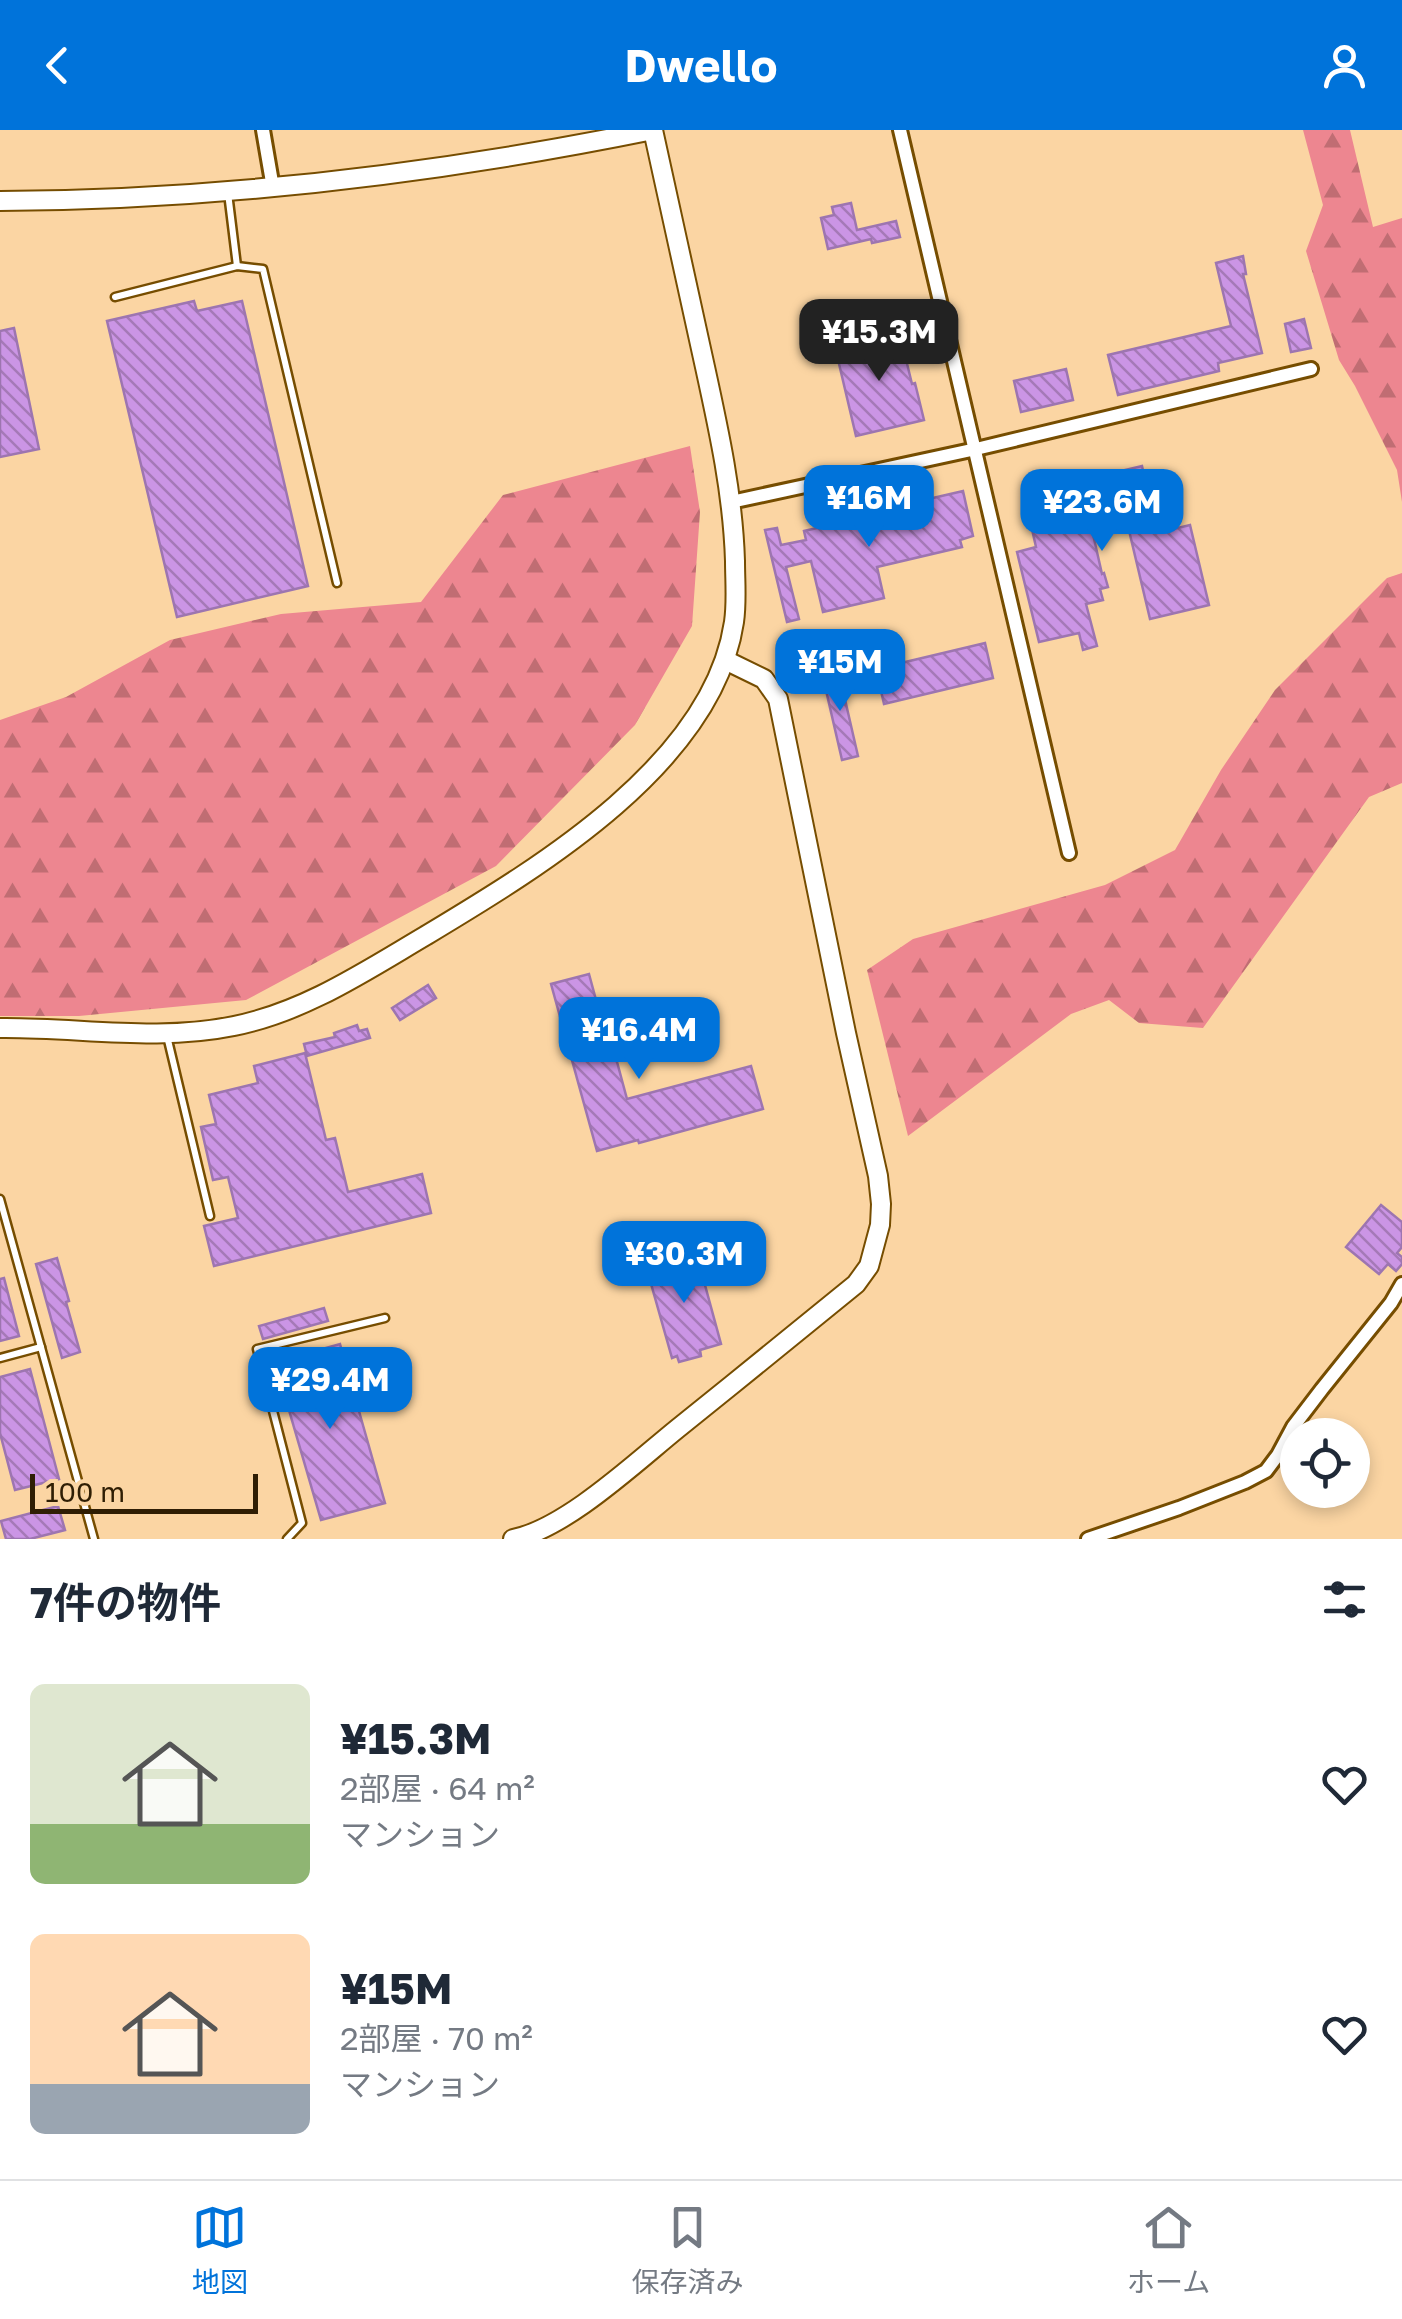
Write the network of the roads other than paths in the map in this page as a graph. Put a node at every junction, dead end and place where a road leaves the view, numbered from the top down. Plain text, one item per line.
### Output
1 (263, 130) edge
2 (653, 130) edge
3 (900, 130) edge
4 (272, 188) junction
5 (228, 193) junction
6 (0, 201) edge
7 (236, 266) junction
8 (115, 297) dead end
9 (1311, 369) dead end
10 (976, 449) junction
11 (731, 502) junction
12 (336, 583) dead end
13 (725, 660) junction
14 (1070, 854) dead end
15 (0, 1028) edge
16 (166, 1034) junction
17 (0, 1200) edge
18 (210, 1216) dead end
19 (1402, 1284) edge
20 (384, 1318) dead end
21 (41, 1347) junction
22 (0, 1358) edge
23 (94, 1539) edge
24 (287, 1539) edge
25 (513, 1539) edge
26 (1088, 1539) edge

1 - 4 street
2 - 4 street
2 - 11 street
3 - 10 street
4 - 5 street
5 - 6 street
5 - 7 lane
7 - 8 lane
7 - 12 lane
9 - 10 street
10 - 11 street
10 - 14 street
11 - 13 street
13 - 16 street
13 - 25 street
15 - 16 street
16 - 18 lane
17 - 21 lane
19 - 26 street
20 - 24 lane
21 - 22 lane
21 - 23 lane

